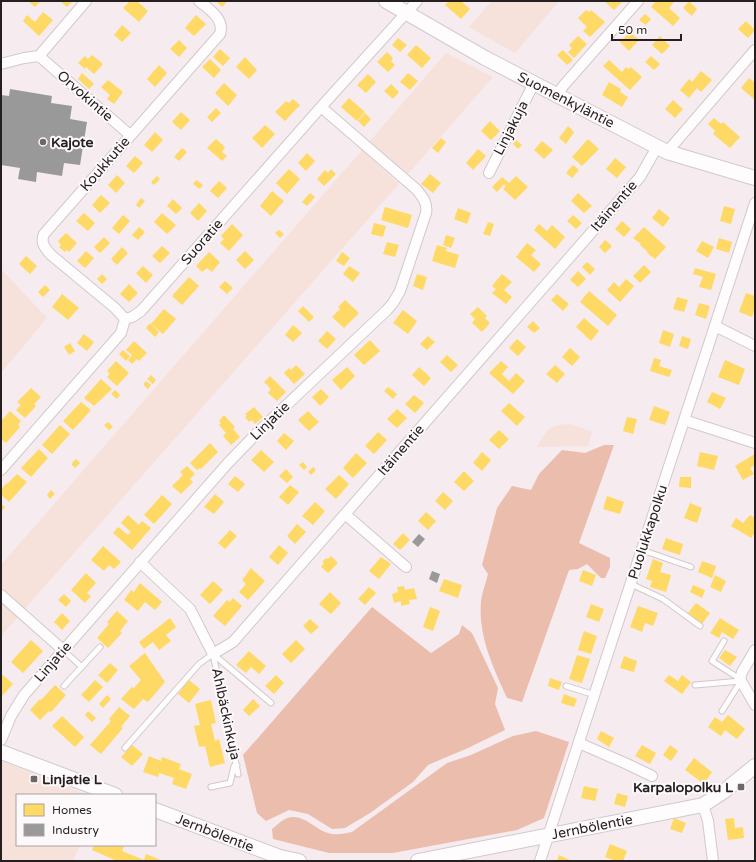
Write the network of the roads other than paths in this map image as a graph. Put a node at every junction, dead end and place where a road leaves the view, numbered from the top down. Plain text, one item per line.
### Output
1 (86, 1) edge
2 (199, 1) edge
3 (386, 1) edge
4 (417, 1) edge
5 (638, 1) edge
6 (406, 14) junction
7 (755, 50) edge
8 (39, 56) junction
9 (1, 64) edge
10 (534, 83) junction
11 (557, 95) junction
12 (321, 107) junction
13 (130, 136) junction
14 (662, 150) junction
15 (488, 173) dead end
16 (755, 178) edge
17 (755, 203) edge
18 (125, 319) junction
19 (715, 326) junction
20 (755, 346) edge
21 (684, 420) junction
22 (755, 443) edge
23 (1, 470) edge
24 (345, 514) junction
25 (642, 550) junction
26 (140, 562) junction
27 (691, 566) dead end
28 (406, 567) dead end
29 (631, 584) junction
30 (1, 595) edge
31 (700, 626) dead end
32 (724, 641) dead end
33 (100, 647) dead end
34 (64, 650) junction
35 (755, 650) edge
36 (213, 654) junction
37 (82, 667) junction
38 (741, 680) junction
39 (64, 686) dead end
40 (566, 686) dead end
41 (695, 686) dead end
42 (595, 695) junction
43 (271, 703) dead end
44 (755, 705) edge
45 (722, 711) dead end
46 (1, 740) edge
47 (579, 742) junction
48 (125, 748) dead end
49 (1, 752) edge
50 (236, 765) junction
51 (755, 766) edge
52 (238, 774) dead end
53 (652, 776) dead end
54 (211, 787) dead end
55 (112, 794) edge
56 (703, 805) junction
57 (156, 810) edge
58 (549, 835) junction
59 (279, 859) edge
60 (299, 861) edge
61 (418, 861) edge
62 (540, 861) edge
63 (713, 861) edge

1 - 8 street
2 - 13 street, Koukkutie
3 - 6 street, Suomenkyläntie
4 - 6 street, Suoratie
5 - 11 street
6 - 10 street, Suomenkyläntie
6 - 12 street, Suoratie
7 - 14 street, Itäinentie
8 - 9 street
8 - 13 street, Orvokintie
10 - 11 street, Suomenkyläntie
10 - 15 street, Linjakuja
11 - 14 street, Suomenkyläntie
12 - 18 street, Suoratie
12 - 26 street, Linjatie
13 - 18 street, Koukkutie
14 - 16 street, Suomenkyläntie
14 - 24 street, Itäinentie
17 - 19 street, Puolukkapolku
18 - 23 street
19 - 20 street
19 - 21 street, Puolukkapolku
21 - 22 street
21 - 25 street, Puolukkapolku
24 - 28 street
24 - 36 street, Itäinentie
25 - 27 lane
25 - 29 street, Puolukkapolku
26 - 34 street, Linjatie
26 - 36 street
29 - 31 lane
29 - 42 street, Puolukkapolku
30 - 34 street
32 - 38 lane
33 - 37 lane
34 - 37 lane
34 - 46 street, Linjatie
35 - 38 street
36 - 43 lane
36 - 48 lane
36 - 50 lane, Ahlbäckinkuja
37 - 39 lane
38 - 41 lane
38 - 44 street
38 - 45 lane
40 - 42 lane
42 - 47 street, Puolukkapolku
47 - 53 street
47 - 58 street, Puolukkapolku
49 - 55 street
50 - 52 lane, Ahlbäckinkuja
50 - 54 lane
51 - 56 street, Jernbölentie
56 - 58 street, Jernbölentie
56 - 63 street
57 - 59 street, Jernbölentie
58 - 61 street, Jernbölentie
58 - 62 street, Puolukkapolku
59 - 60 street, Jernbölentie

